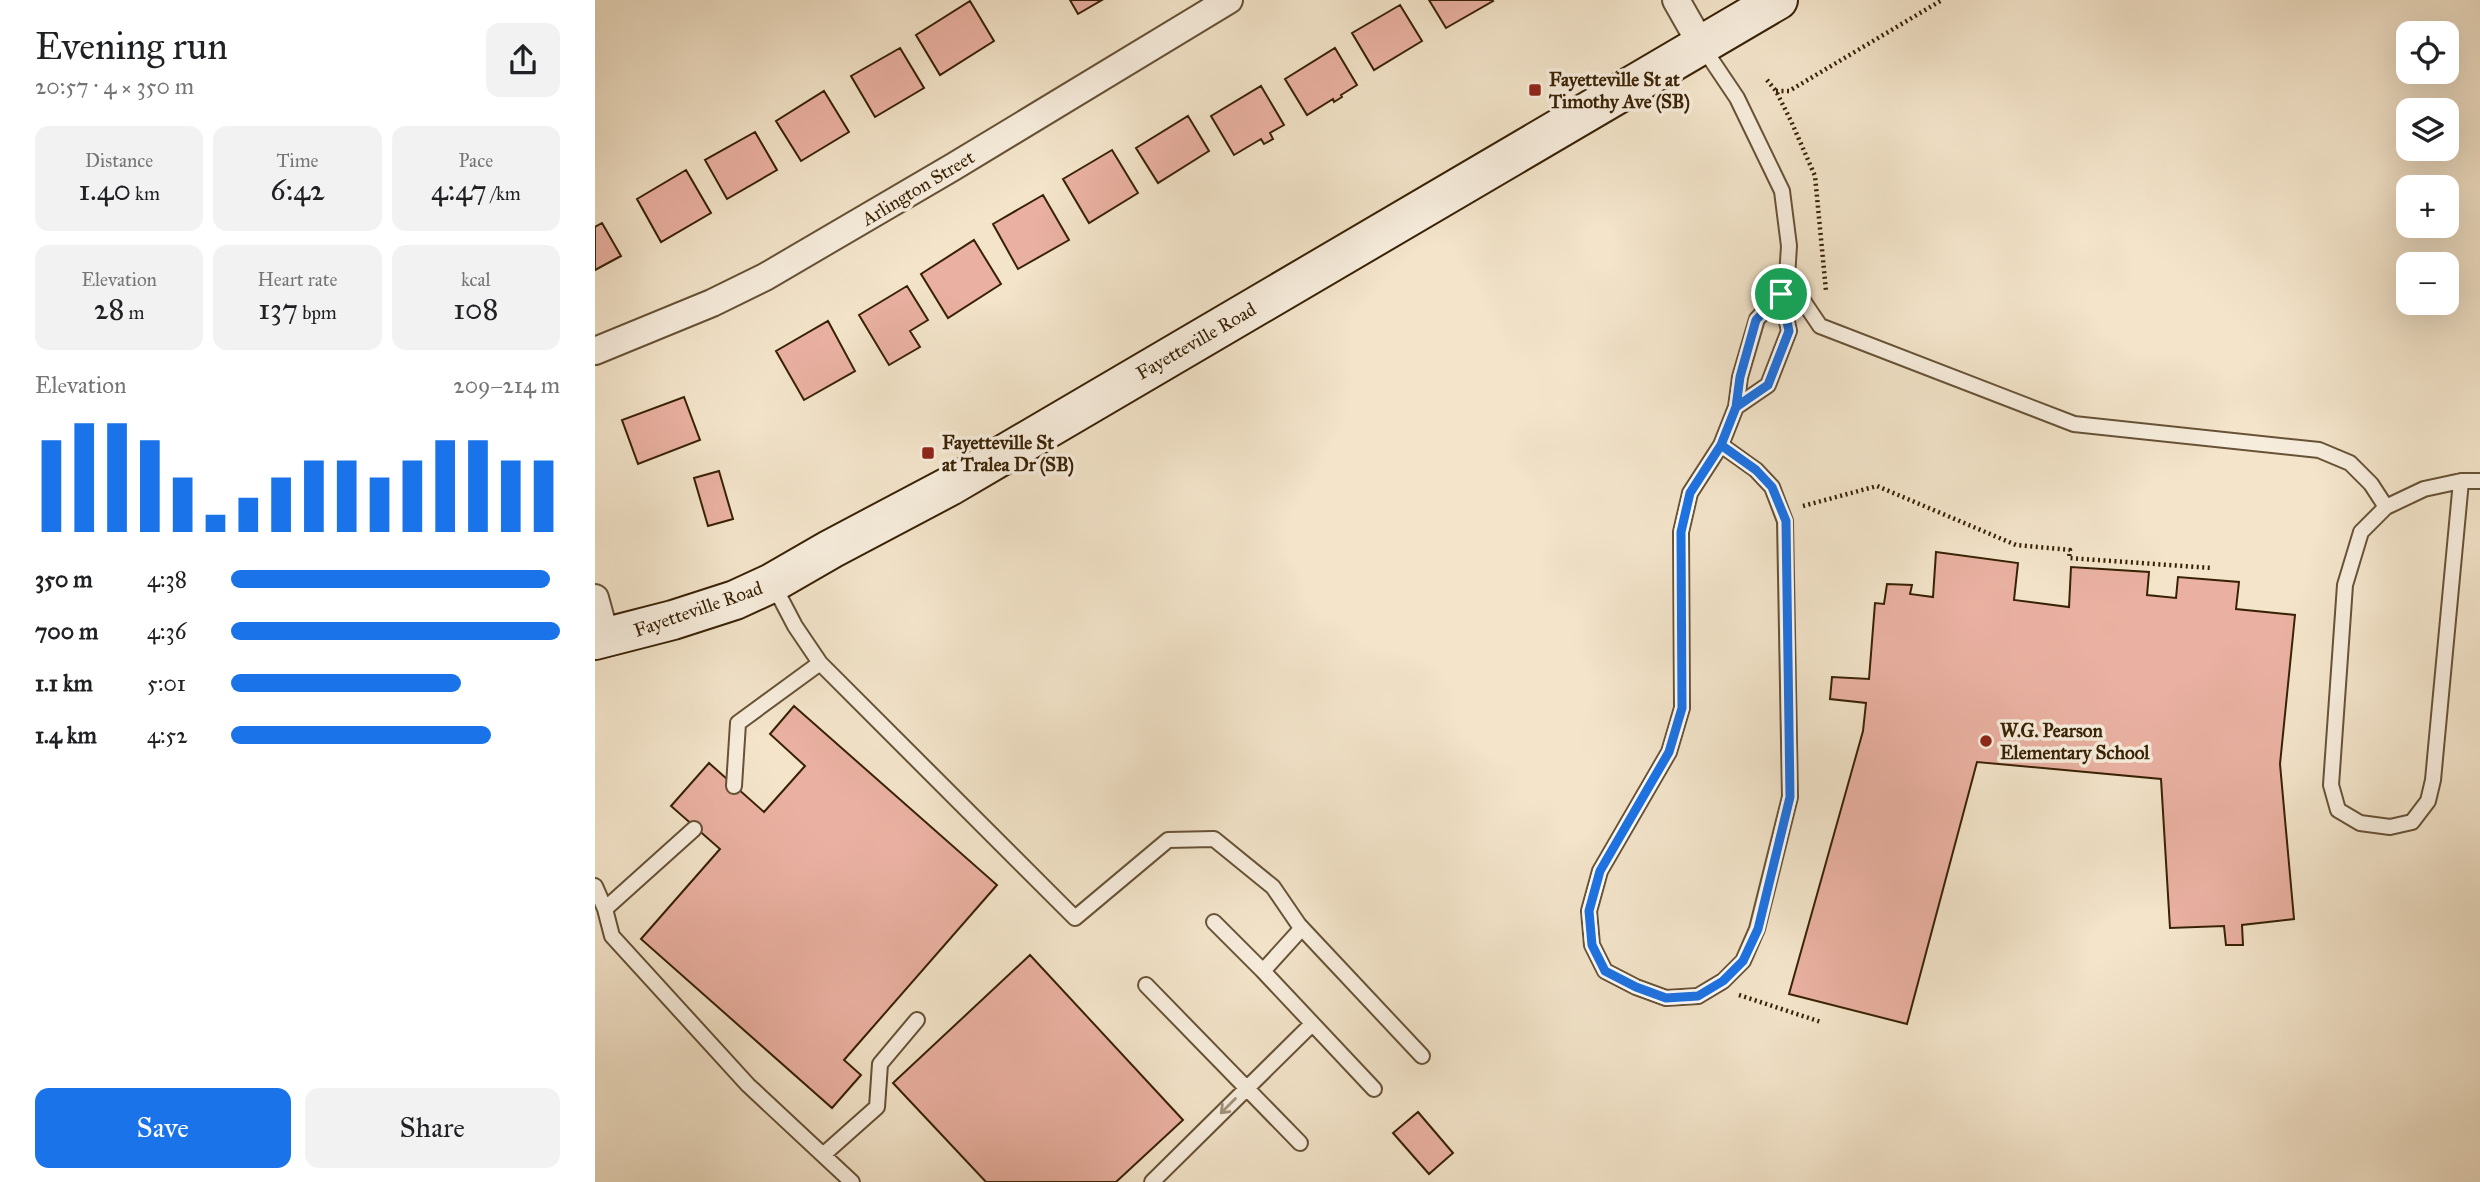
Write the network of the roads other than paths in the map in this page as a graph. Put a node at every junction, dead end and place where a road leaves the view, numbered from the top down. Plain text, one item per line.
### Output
1 (1676, 0) edge
2 (1778, 0) edge
3 (1222, 2) edge
4 (1701, 44) junction
5 (1787, 277) junction
6 (1781, 294) junction
7 (595, 351) edge
8 (1736, 407) junction
9 (1721, 445) junction
10 (2461, 481) junction
11 (2480, 481) edge
12 (2386, 507) junction
13 (772, 583) junction
14 (595, 598) edge
15 (601, 639) edge
16 (820, 663) junction
17 (734, 786) dead end
18 (694, 829) dead end
19 (595, 886) edge
20 (605, 909) junction
21 (1214, 922) dead end
22 (1302, 929) junction
23 (1263, 971) junction
24 (1146, 985) dead end
25 (917, 1020) dead end
26 (1312, 1024) junction
27 (1422, 1056) dead end
28 (1247, 1088) junction
29 (1374, 1089) dead end
30 (1300, 1143) dead end
31 (823, 1155) junction
32 (852, 1182) edge
33 (1152, 1182) edge

1 - 4 street
2 - 4 main road, Fayetteville Road
3 - 7 street, Arlington Street
4 - 5 lane
4 - 13 main road, Fayetteville Road
5 - 6 lane
5 - 12 lane
6 - 8 lane
6 - 8 lane
8 - 9 lane
9 - 9 lane
10 - 11 lane
10 - 12 lane
10 - 12 lane
13 - 15 main road, Fayetteville Road
13 - 16 lane
14 - 15 street
16 - 17 lane
16 - 22 lane
18 - 20 lane
19 - 20 lane
20 - 31 lane
21 - 23 lane
22 - 23 lane
22 - 27 lane
23 - 26 lane
24 - 28 lane
25 - 31 lane
26 - 28 lane
26 - 29 lane
28 - 30 lane
28 -> 33 lane
31 - 32 lane

